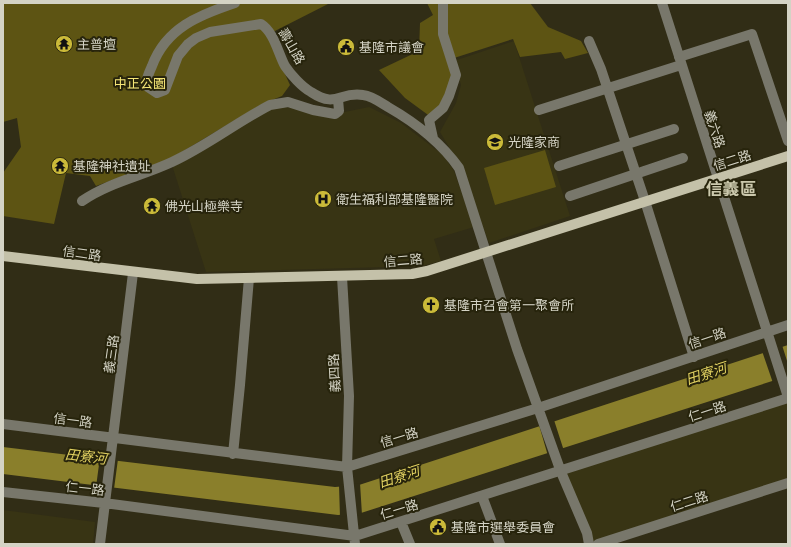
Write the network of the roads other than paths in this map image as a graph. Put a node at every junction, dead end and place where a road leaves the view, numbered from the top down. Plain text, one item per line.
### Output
1 (235, 3) edge
2 (443, 3) edge
3 (662, 3) edge
4 (589, 41) dead end
5 (680, 61) junction
6 (607, 88) junction
7 (338, 99) junction
8 (539, 110) dead end
9 (674, 129) dead end
10 (433, 138) junction
11 (788, 140) edge
12 (626, 145) junction
13 (788, 156) edge
14 (683, 158) dead end
15 (559, 166) dead end
16 (636, 175) junction
17 (718, 178) junction
18 (570, 196) dead end
19 (645, 201) junction
20 (82, 202) dead end
21 (487, 252) junction
22 (3, 256) edge
23 (133, 273) junction
24 (342, 277) junction
25 (249, 278) junction
26 (788, 325) edge
27 (766, 332) junction
28 (694, 357) junction
29 (788, 398) edge
30 (538, 408) junction
31 (3, 424) edge
32 (112, 438) junction
33 (232, 454) junction
34 (347, 467) junction
35 (562, 472) junction
36 (788, 483) edge
37 (3, 492) edge
38 (482, 496) junction
39 (104, 502) junction
40 (402, 522) junction
41 (355, 540) edge
42 (100, 544) edge
43 (410, 544) edge
44 (500, 544) edge
45 (589, 544) edge
46 (598, 544) edge

1 - 7 street, 壽山路
2 - 10 street
3 - 5 street, 義六路
4 - 6 street
5 - 6 street
5 - 11 street
5 - 17 street, 義六路
6 - 8 street
6 - 12 street
7 - 10 street, 壽山路
7 - 20 street
9 - 12 street
10 - 21 street, 壽山路
12 - 15 street
12 - 16 street
13 - 17 main road, 信二路
14 - 16 street
16 - 18 street
16 - 19 street
17 - 19 main road, 信二路
17 - 27 street, 義六路
19 - 21 main road, 信二路
19 - 28 street
21 - 24 main road, 信二路
21 - 30 street, 壽山路
22 - 23 main road, 信二路
23 - 25 main road, 信二路
23 - 32 street, 義三路
24 - 25 main road, 信二路
24 - 34 street, 義四路
25 - 33 street
26 - 27 street, 信一路
27 - 28 street, 信一路
27 - 29 street, 義六路
28 - 30 street, 信一路
29 - 35 street, 仁一路
30 - 34 street, 信一路
30 - 35 street, 壽山路
31 - 32 street, 信一路
32 - 33 street, 信一路
32 - 39 street, 義三路
33 - 34 street, 信一路
34 - 41 street, 義四路
35 - 38 street, 仁一路
35 - 45 street, 壽山路
36 - 46 street, 仁二路
37 - 39 street, 仁一路
38 - 40 street, 仁一路
38 - 44 street
39 - 41 street, 仁一路
39 - 42 street, 義三路
40 - 41 street, 仁一路
40 - 43 street

